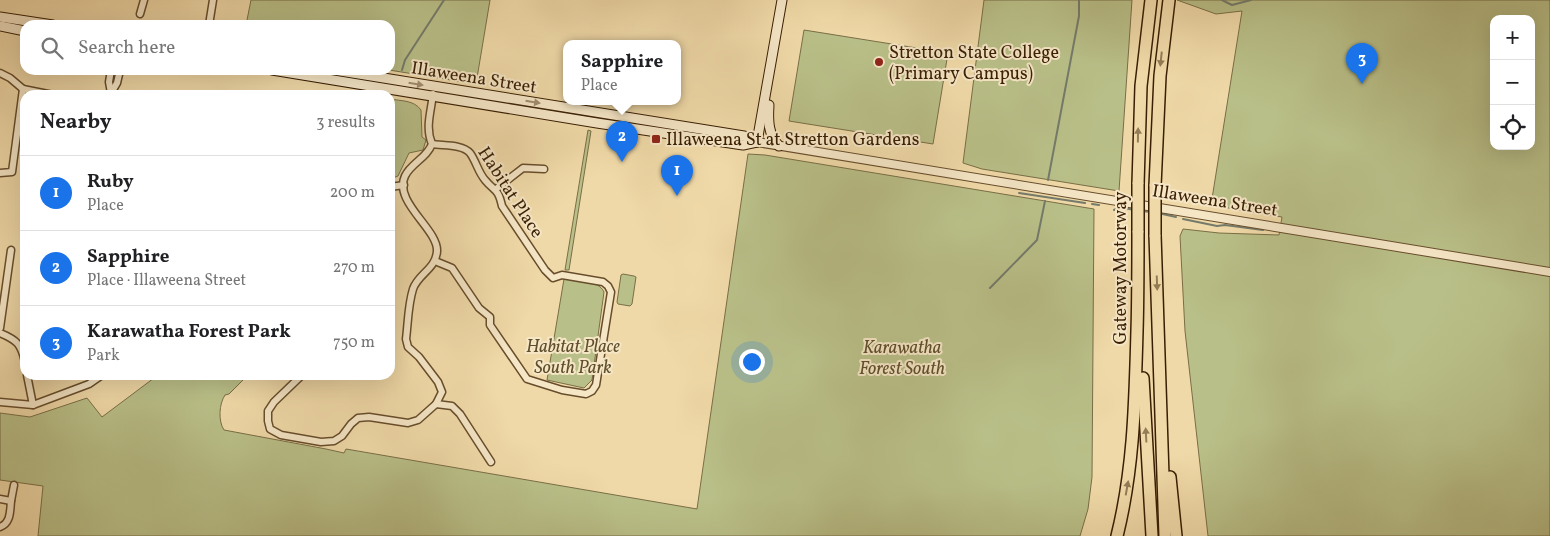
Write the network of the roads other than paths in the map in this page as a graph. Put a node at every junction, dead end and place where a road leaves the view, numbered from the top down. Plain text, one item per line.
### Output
1 (144, 0) edge
2 (213, 0) edge
3 (782, 0) edge
4 (1150, 4) edge
5 (1168, 5) edge
6 (140, 14) dead end
7 (0, 17) edge
8 (20, 20) edge
9 (209, 20) edge
10 (0, 26) edge
11 (20, 30) edge
12 (0, 73) edge
13 (110, 75) edge
14 (119, 75) edge
15 (302, 75) edge
16 (363, 75) edge
17 (769, 80) junction
18 (434, 87) junction
19 (23, 89) joint
20 (28, 90) edge
21 (110, 90) edge
22 (113, 90) edge
23 (391, 90) edge
24 (395, 91) edge
25 (485, 95) junction
26 (433, 97) junction
27 (489, 106) junction
28 (20, 112) edge
29 (598, 113) junction
30 (597, 123) junction
31 (757, 142) junction
32 (432, 144) junction
33 (779, 146) junction
34 (544, 169) dead end
35 (0, 173) edge
36 (404, 185) junction
37 (395, 186) edge
38 (496, 189) junction
39 (11, 250) dead end
40 (435, 261) junction
41 (1550, 272) edge
42 (1139, 314) junction
43 (0, 328) edge
44 (0, 333) edge
45 (20, 346) edge
46 (29, 380) edge
47 (95, 380) edge
48 (297, 380) edge
49 (1162, 390) junction
50 (0, 402) edge
51 (33, 404) junction
52 (436, 404) junction
53 (491, 462) dead end
54 (14, 485) dead end
55 (0, 499) edge
56 (11, 501) junction
57 (0, 527) edge
58 (1117, 536) edge
59 (1152, 536) edge
60 (1166, 536) edge
61 (1176, 536) edge

1 - 6 street
2 - 9 street
3 - 17 main road
42 -> 4 highway, Gateway Motorway, bridge
5 -> 49 highway, Gateway Motorway, bridge
7 - 8 main road
10 - 11 main road
12 - 19 street
13 - 21 street
14 - 22 street
15 - 23 main road, Illaweena Street
16 -> 18 main road, Illaweena Street
17 - 31 main road
17 - 33 main road
18 - 25 main road, Illaweena Street
18 - 26 street
19 - 20 street
24 - 26 main road, Illaweena Street
25 - 27 main road
25 -> 29 main road, Illaweena Street
26 - 27 main road, Illaweena Street
26 - 32 street
27 - 30 main road, Illaweena Street
28 - 35 street
29 - 30 main road
29 - 31 main road, Illaweena Street
30 - 31 main road, Illaweena Street
31 - 33 street, Illaweena Street
32 - 36 street
32 - 38 street, Habitat Place
33 - 41 street, Illaweena Street
34 - 38 street
36 - 37 street
36 - 40 street
38 - 40 street, Habitat Place
39 - 43 street
40 - 52 street
58 -> 42 highway, Gateway Motorway
59 -> 42 highway
44 - 45 street
46 - 51 street
47 - 51 street
48 - 52 street
49 - 60 highway, Gateway Motorway
49 - 61 highway
50 - 51 street
52 - 53 street
54 - 56 street
55 - 56 street
56 - 57 street

